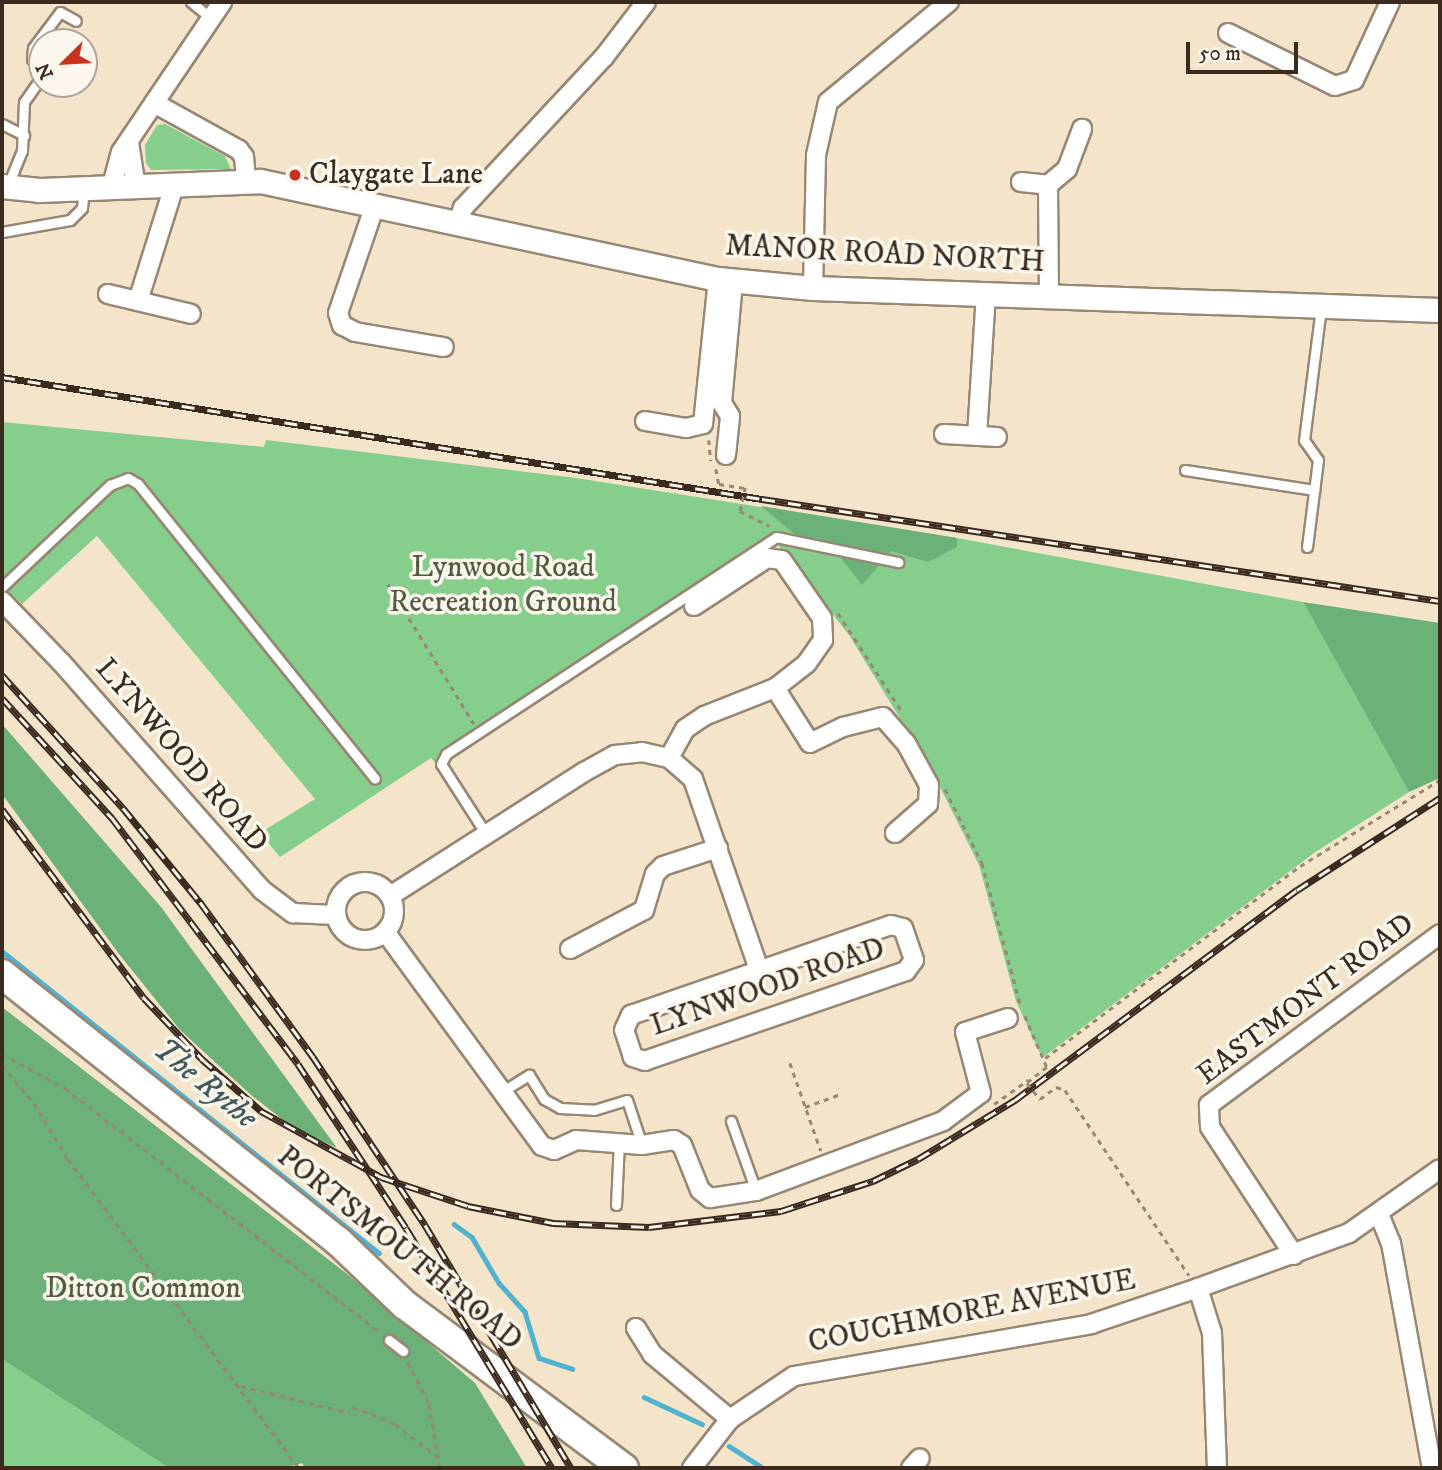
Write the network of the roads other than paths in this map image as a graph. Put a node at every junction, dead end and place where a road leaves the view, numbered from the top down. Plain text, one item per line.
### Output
1 (191, 2) edge
2 (222, 2) edge
3 (646, 2) edge
4 (949, 2) edge
5 (1391, 2) edge
6 (211, 18) junction
7 (76, 21) dead end
8 (48, 28) edge
9 (1228, 33) dead end
10 (28, 96) edge
11 (154, 103) junction
12 (2, 124) edge
13 (1082, 129) dead end
14 (24, 135) junction
15 (129, 142) junction
16 (246, 180) junction
17 (1021, 182) dead end
18 (1048, 185) junction
19 (5, 186) edge
20 (174, 186) junction
21 (136, 188) junction
22 (84, 189) junction
23 (111, 189) junction
24 (375, 205) junction
25 (458, 224) junction
26 (2, 232) edge
27 (726, 280) junction
28 (813, 288) junction
29 (108, 294) dead end
30 (986, 294) junction
31 (1049, 296) junction
32 (138, 301) junction
33 (1321, 306) junction
34 (1440, 310) edge
35 (191, 314) dead end
36 (444, 347) dead end
37 (645, 422) dead end
38 (944, 434) dead end
39 (977, 436) junction
40 (997, 437) dead end
41 (726, 454) dead end
42 (1185, 470) dead end
43 (1314, 490) junction
44 (1307, 547) dead end
45 (898, 562) dead end
46 (2, 587) edge
47 (2, 601) edge
48 (694, 606) dead end
49 (775, 688) junction
50 (668, 758) junction
51 (375, 779) dead end
52 (895, 833) dead end
53 (486, 834) junction
54 (718, 848) junction
55 (390, 896) junction
56 (334, 915) junction
57 (386, 933) junction
58 (1440, 934) edge
59 (570, 949) dead end
60 (760, 970) junction
61 (2, 974) edge
62 (1008, 1018) dead end
63 (503, 1091) junction
64 (731, 1121) dead end
65 (619, 1142) junction
66 (642, 1145) junction
67 (1440, 1169) edge
68 (756, 1191) junction
69 (616, 1205) dead end
70 (1379, 1214) junction
71 (1294, 1255) junction
72 (1198, 1288) junction
73 (636, 1328) dead end
74 (389, 1340) road end
75 (403, 1351) road end
76 (730, 1419) junction
77 (624, 1468) edge
78 (692, 1468) edge
79 (1217, 1468) edge
80 (1432, 1468) edge

1 - 6 lane
2 - 6 street
3 - 25 street
4 - 28 street
5 - 9 street
6 - 11 street
7 - 8 lane
10 - 14 lane
11 - 15 street
11 - 16 street
12 - 14 lane
13 - 18 street
14 - 19 lane
15 - 21 street
15 - 23 street
16 - 20 street, MANOR ROAD NORTH
16 - 24 street, MANOR ROAD NORTH
17 - 18 street
18 - 31 street
19 - 22 street, MANOR ROAD NORTH
20 - 21 street, MANOR ROAD NORTH
20 - 32 street
21 - 23 street, MANOR ROAD NORTH
22 - 23 street, MANOR ROAD NORTH
22 - 26 lane
24 - 25 street, MANOR ROAD NORTH
24 - 36 street
25 - 27 street, MANOR ROAD NORTH
27 - 28 street, MANOR ROAD NORTH
27 - 37 street
27 - 41 street
28 - 30 street, MANOR ROAD NORTH
29 - 32 street
30 - 31 street, MANOR ROAD NORTH
30 - 39 street
31 - 33 street, MANOR ROAD NORTH
32 - 35 street
33 - 34 street, MANOR ROAD NORTH
33 - 43 lane
38 - 39 street
39 - 40 street
42 - 43 lane
43 - 44 lane
45 - 53 lane
46 - 51 lane
47 - 56 street, LYNWOOD ROAD
48 - 49 street
49 - 50 street
49 - 52 street
50 - 53 street
50 - 54 street, LYNWOOD ROAD
53 - 55 street
54 - 59 street
54 - 60 street, LYNWOOD ROAD
55 - 56 street
55 - 57 street
56 - 57 street
57 - 63 street
58 - 71 street, EASTMONT ROAD
60 - 60 street, LYNWOOD ROAD
61 - 77 main road, PORTSMOUTH ROAD
62 - 68 street
63 - 65 street
63 - 66 lane
64 - 68 lane
65 - 66 street
65 - 69 lane
66 - 68 street
67 - 70 street, COUCHMORE AVENUE
70 - 71 street, COUCHMORE AVENUE
70 - 80 street
71 - 72 street, COUCHMORE AVENUE
72 - 76 street, COUCHMORE AVENUE
72 - 79 street
73 - 76 street
74 - 75 lane
76 - 78 street, COUCHMORE AVENUE

